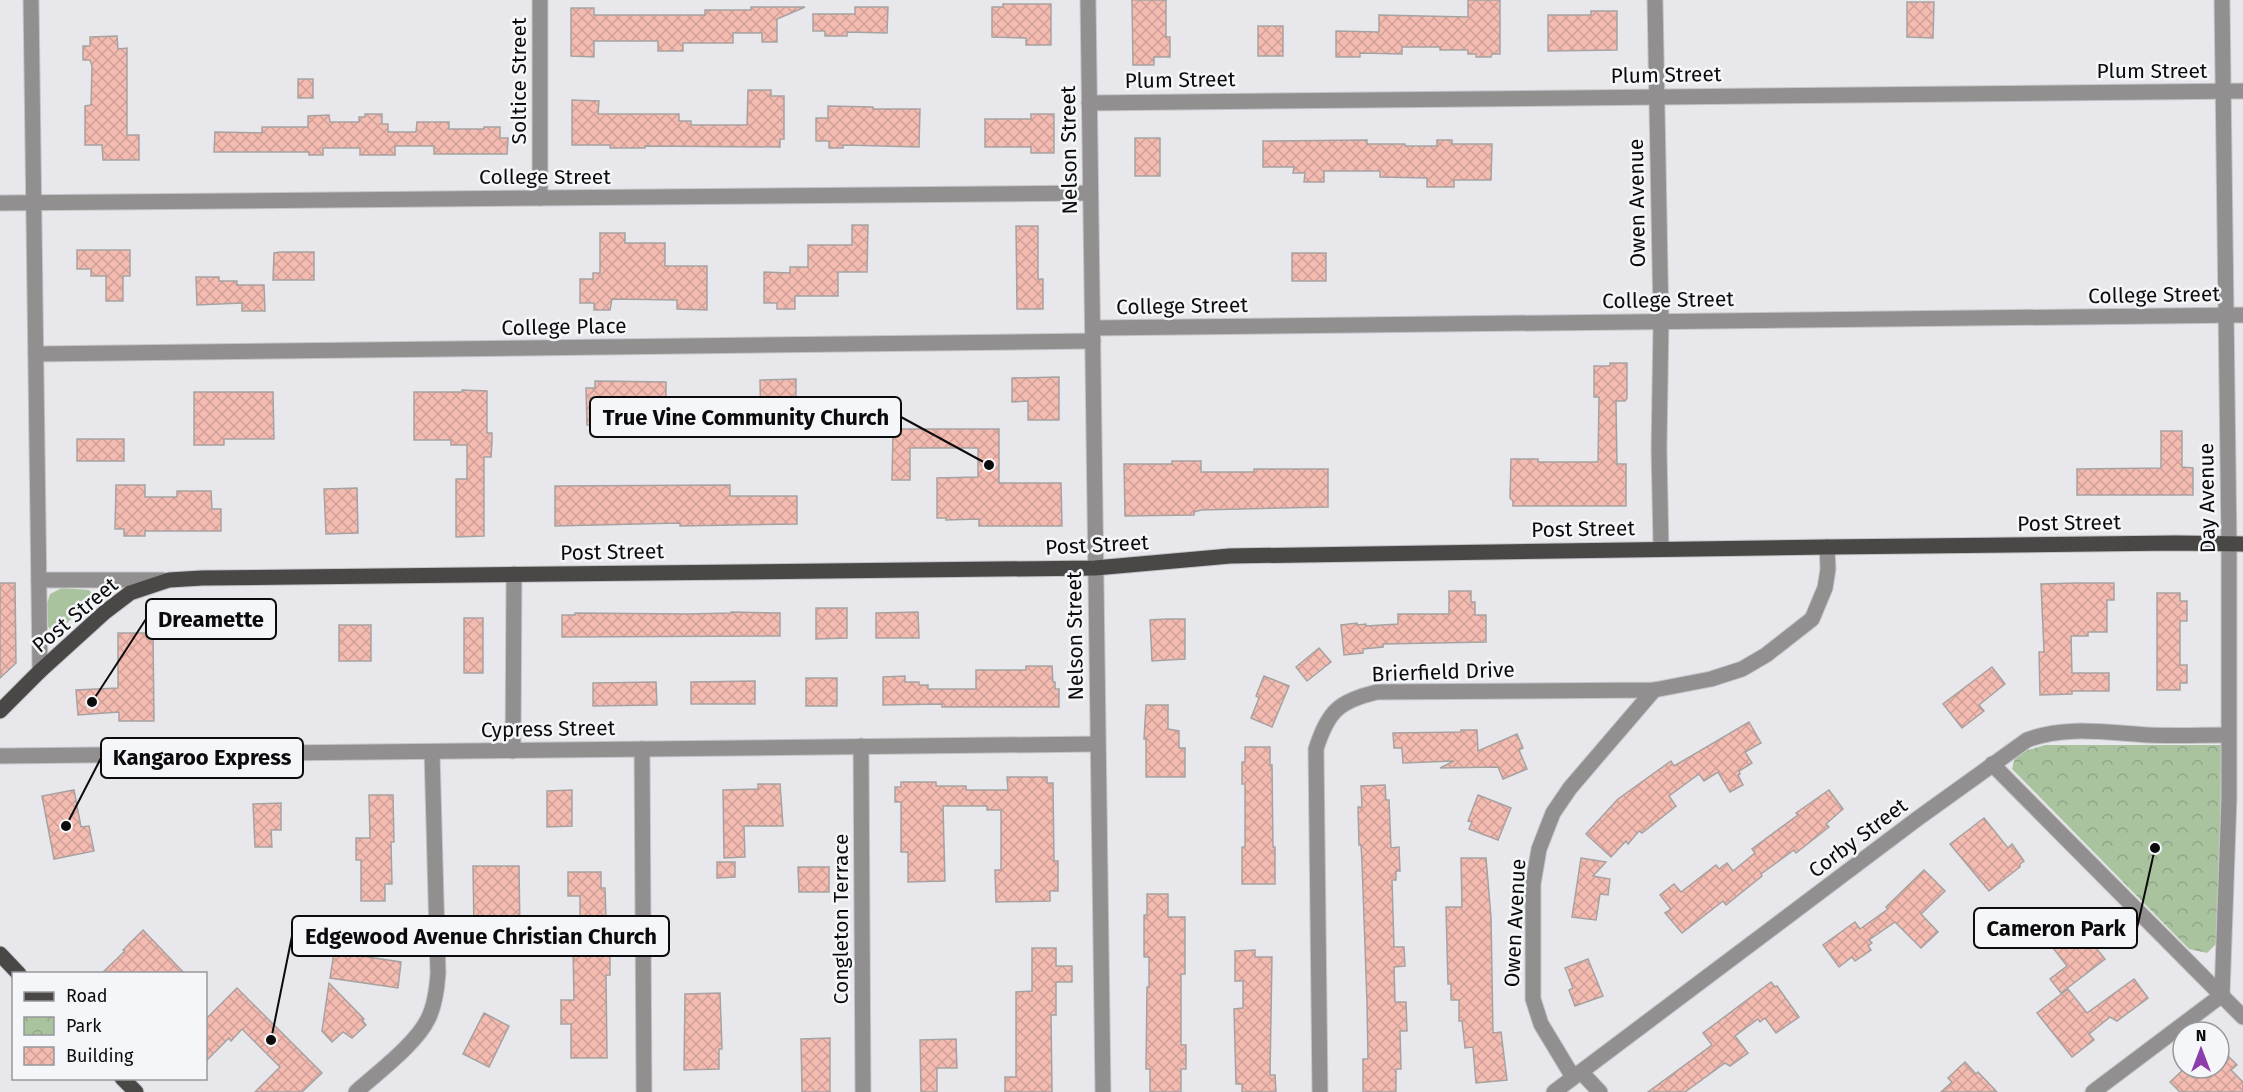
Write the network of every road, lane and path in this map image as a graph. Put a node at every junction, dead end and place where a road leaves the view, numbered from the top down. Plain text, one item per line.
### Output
1 (31, 0) edge
2 (540, 0) edge
3 (1088, 0) edge
4 (1655, 0) edge
5 (2222, 0) edge
6 (2222, 92) junction
7 (2243, 92) edge
8 (1656, 96) junction
9 (1089, 103) junction
10 (1090, 193) junction
11 (540, 198) junction
12 (0, 202) edge
13 (34, 202) junction
14 (2243, 315) edge
15 (2226, 316) junction
16 (1661, 321) junction
17 (1093, 335) junction
18 (36, 354) junction
19 (2236, 544) edge
20 (1827, 547) junction
21 (1661, 549) junction
22 (1095, 568) junction
23 (514, 574) junction
24 (39, 580) junction
25 (169, 580) junction
26 (40, 670) junction
27 (1654, 690) junction
28 (0, 711) edge
29 (2228, 735) junction
30 (1097, 744) junction
31 (861, 746) junction
32 (642, 749) junction
33 (513, 750) junction
34 (432, 752) junction
35 (0, 756) edge
36 (1992, 764) junction
37 (2236, 799) edge
38 (0, 954) edge
39 (17, 972) edge
40 (2222, 995) junction
41 (2243, 1017) edge
42 (1577, 1074) junction
43 (124, 1080) edge
44 (136, 1092) edge
45 (356, 1092) edge
46 (644, 1092) edge
47 (863, 1092) edge
48 (1103, 1092) edge
49 (1320, 1092) edge
50 (1554, 1092) edge
51 (1600, 1092) edge
52 (2093, 1092) edge

1 - 13 street
2 - 11 street, Soltice Street
3 - 9 street, Nelson Street
4 - 8 street, Owen Avenue
5 - 6 street, Day Avenue
6 - 7 street, Plum Street
6 - 8 street, Plum Street
6 - 15 street, Day Avenue
8 - 9 street, Plum Street
8 - 16 street, Owen Avenue
9 - 10 street, Nelson Street
10 - 11 street, College Street
10 - 17 street, Nelson Street
11 - 13 street, College Street
12 - 13 street, College Street
13 - 18 street
14 - 15 street, College Street
15 - 16 street, College Street
15 - 19 street, Day Avenue
16 - 17 street, College Street
16 - 21 street, Owen Avenue
17 - 18 street, College Place
17 - 22 street, Nelson Street
18 - 24 street
19 - 20 main road, Post Street
19 - 29 street, Day Avenue
20 - 21 main road, Post Street
20 - 27 street, Brierfield Drive
21 - 22 main road, Post Street
22 - 23 main road, Post Street
22 - 30 street, Nelson Street
23 - 25 main road, Post Street
23 - 33 street
24 - 25 street
24 - 26 street
25 - 26 main road, Post Street
26 - 28 main road, Post Street
27 - 42 street, Owen Avenue
27 - 49 street, Brierfield Drive
29 - 36 street, Corby Street
29 - 37 street, Day Avenue
30 - 31 street, Cypress Street
30 - 48 street, Nelson Street
31 - 32 street, Cypress Street
31 - 47 street, Congleton Terrace
32 - 33 street, Cypress Street
32 - 46 street
33 - 34 street, Cypress Street
34 - 35 street, Cypress Street
34 - 45 street
36 - 40 street
36 - 42 street, Corby Street
37 - 40 street, Day Avenue
38 - 39 main road
40 - 41 street
40 - 52 street
42 - 50 street, Corby Street
42 - 51 street, Owen Avenue
43 - 44 main road

